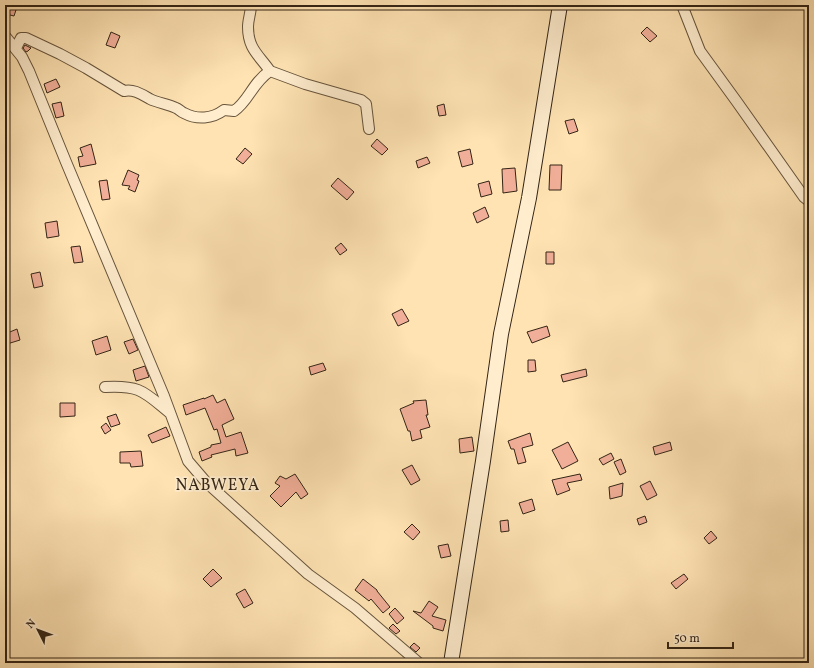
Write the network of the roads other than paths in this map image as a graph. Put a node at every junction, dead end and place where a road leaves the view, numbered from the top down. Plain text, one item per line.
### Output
1 (251, 5) edge
2 (560, 5) edge
3 (682, 5) edge
4 (5, 36) edge
5 (16, 48) junction
6 (270, 71) junction
7 (368, 129) dead end
8 (809, 201) edge
9 (105, 387) dead end
10 (170, 413) junction
11 (419, 663) edge
12 (451, 663) edge

1 - 6 street
2 - 12 street
3 - 8 street
4 - 5 street
5 - 6 street
5 - 10 street
6 - 7 street
9 - 10 street
10 - 11 street

